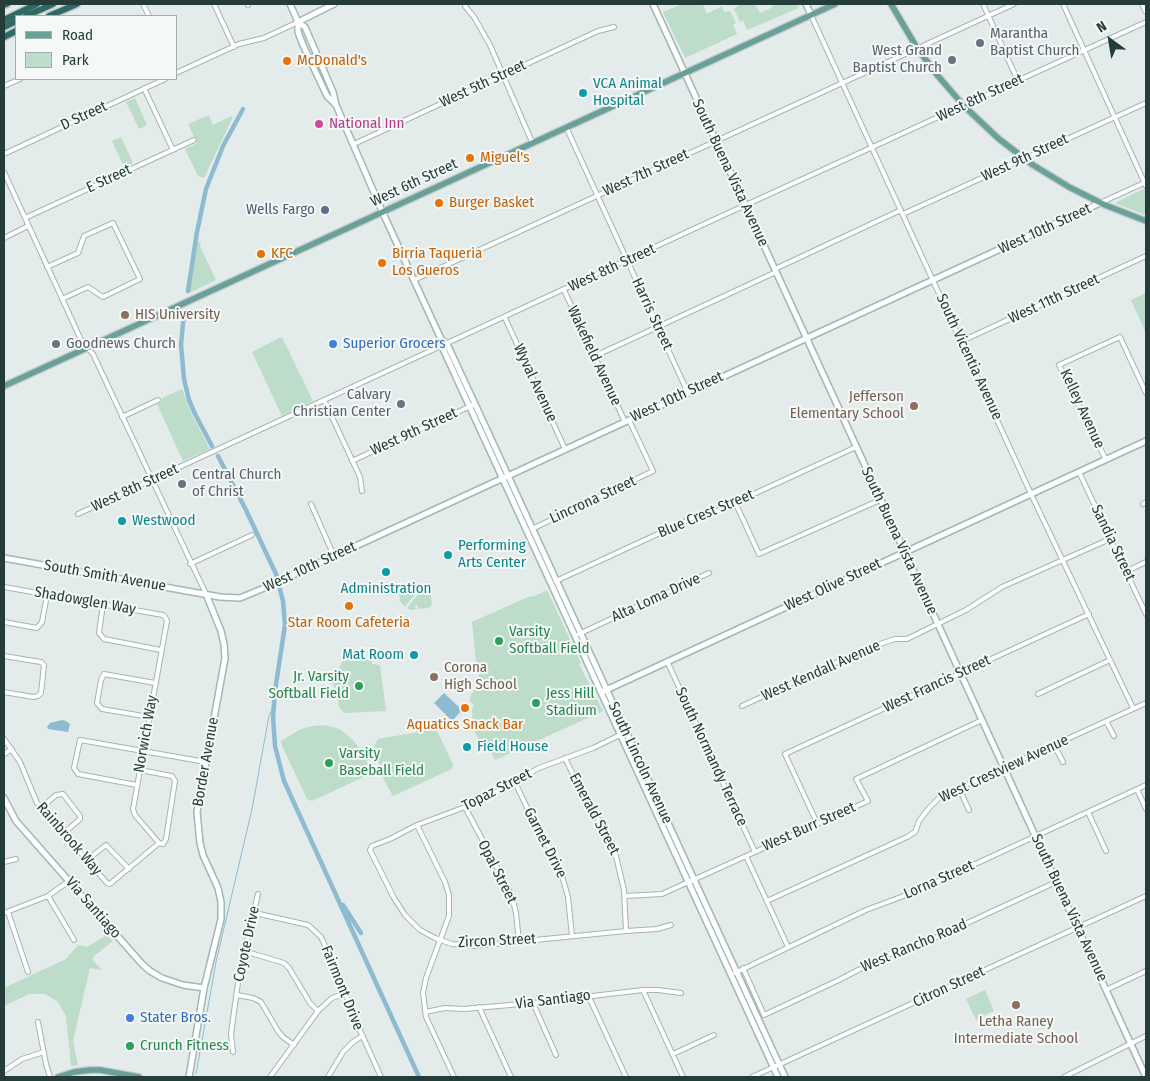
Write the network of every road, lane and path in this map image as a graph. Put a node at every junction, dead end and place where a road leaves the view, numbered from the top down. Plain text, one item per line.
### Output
1 (37, 4) edge
2 (53, 4) edge
3 (77, 4) edge
4 (214, 4) edge
5 (290, 4) edge
6 (334, 4) edge
7 (653, 4) edge
8 (806, 4) edge
9 (835, 4) edge
10 (891, 4) edge
11 (983, 4) edge
12 (1014, 4) edge
13 (1063, 4) edge
14 (1142, 4) edge
15 (465, 6) dead end
16 (1146, 12) edge
17 (28, 15) edge
18 (51, 15) edge
19 (811, 15) junction
20 (988, 16) junction
21 (4, 20) edge
22 (298, 22) junction
23 (1146, 22) edge
24 (614, 27) dead end
25 (234, 47) junction
26 (917, 48) junction
27 (1084, 50) junction
28 (178, 72) edge
29 (684, 73) junction
30 (503, 75) junction
31 (18, 80) edge
32 (163, 80) edge
33 (1018, 81) junction
34 (842, 83) junction
35 (4, 86) edge
36 (144, 88) junction
37 (1146, 102) edge
38 (336, 105) junction
39 (964, 106) junction
40 (1115, 117) junction
41 (566, 127) junction
42 (194, 140) dead end
43 (716, 141) junction
44 (532, 142) junction
45 (354, 144) junction
46 (873, 148) junction
47 (172, 150) junction
48 (4, 154) edge
49 (1024, 158) junction
50 (4, 172) edge
51 (1146, 184) edge
52 (597, 195) junction
53 (1100, 203) junction
54 (745, 205) junction
55 (382, 211) junction
56 (902, 212) junction
57 (25, 218) junction
58 (1146, 221) edge
59 (28, 226) junction
60 (4, 238) edge
61 (1146, 256) edge
62 (627, 260) junction
63 (47, 267) junction
64 (775, 270) junction
65 (414, 280) junction
66 (934, 281) junction
67 (564, 290) junction
68 (62, 299) junction
69 (505, 318) junction
70 (658, 327) junction
71 (806, 338) junction
72 (962, 341) junction
73 (444, 344) junction
74 (87, 348) junction
75 (595, 356) junction
76 (4, 386) edge
77 (688, 393) junction
78 (1146, 393) edge
79 (158, 400) dead end
80 (324, 400) junction
81 (472, 405) junction
82 (122, 417) junction
83 (627, 421) junction
84 (1146, 442) edge
85 (856, 447) junction
86 (565, 449) junction
87 (1106, 460) junction
88 (352, 461) junction
89 (653, 471) joint
90 (1079, 472) junction
91 (505, 476) junction
92 (152, 480) junction
93 (362, 491) dead end
94 (1031, 494) junction
95 (880, 500) junction
96 (735, 502) junction
97 (310, 504) dead end
98 (78, 514) dead end
99 (532, 529) junction
100 (252, 536) dead end
101 (1110, 539) junction
102 (905, 552) junction
103 (334, 556) junction
104 (4, 558) edge
105 (1062, 560) junction
106 (1146, 562) edge
107 (190, 564) junction
108 (1126, 571) junction
109 (709, 573) dead end
110 (556, 581) junction
111 (4, 587) edge
112 (47, 594) junction
113 (206, 594) junction
114 (103, 604) junction
115 (1089, 614) junction
116 (1146, 614) edge
117 (165, 617) joint
118 (4, 622) edge
119 (938, 624) junction
120 (578, 635) junction
121 (162, 650) junction
122 (4, 656) edge
123 (1110, 660) junction
124 (666, 661) junction
125 (960, 673) junction
126 (155, 683) junction
127 (603, 691) junction
128 (4, 692) edge
129 (1038, 694) dead end
130 (1146, 703) edge
131 (742, 706) dead end
132 (1133, 708) junction
133 (149, 717) junction
134 (982, 720) junction
135 (1106, 721) junction
136 (623, 733) junction
137 (1114, 736) dead end
138 (4, 739) edge
139 (1054, 745) junction
140 (12, 749) junction
141 (143, 751) junction
142 (4, 754) edge
143 (565, 758) junction
144 (206, 762) junction
145 (1063, 762) dead end
146 (1004, 768) junction
147 (140, 770) junction
148 (515, 782) junction
149 (137, 785) junction
150 (1146, 785) edge
151 (959, 788) junction
152 (1137, 789) junction
153 (4, 798) edge
154 (465, 807) junction
155 (41, 808) junction
156 (1146, 809) edge
157 (969, 810) dead end
158 (1088, 812) junction
159 (417, 824) junction
160 (817, 824) junction
161 (64, 833) junction
162 (1036, 836) junction
163 (159, 843) junction
164 (370, 850) joint
165 (1106, 851) dead end
166 (755, 852) junction
167 (746, 856) junction
168 (16, 859) dead end
169 (87, 860) junction
170 (4, 862) edge
171 (129, 869) junction
172 (69, 881) junction
173 (691, 881) junction
174 (1056, 882) junction
175 (258, 894) dead end
176 (48, 896) junction
177 (625, 896) junction
178 (1146, 896) edge
179 (767, 901) junction
180 (6, 913) edge
181 (254, 913) junction
182 (671, 925) dead end
183 (1078, 928) junction
184 (626, 930) junction
185 (572, 936) junction
186 (74, 940) dead end
187 (440, 940) junction
188 (518, 941) junction
189 (788, 947) junction
190 (244, 951) junction
191 (743, 968) junction
192 (1146, 971) edge
193 (28, 972) dead end
194 (734, 973) junction
195 (204, 988) junction
196 (643, 990) junction
197 (1106, 990) junction
198 (346, 993) junction
199 (681, 993) dead end
200 (237, 995) junction
201 (588, 996) junction
202 (533, 1003) junction
203 (479, 1007) junction
204 (318, 1011) junction
205 (424, 1012) junction
206 (38, 1022) dead end
207 (714, 1035) dead end
208 (362, 1036) junction
209 (1146, 1036) edge
210 (1131, 1044) junction
211 (294, 1045) junction
212 (44, 1052) junction
213 (233, 1052) dead end
214 (673, 1054) junction
215 (556, 1055) dead end
216 (777, 1066) junction
217 (4, 1071) edge
218 (1074, 1075) edge
219 (50, 1077) edge
220 (58, 1077) edge
221 (139, 1077) edge
222 (189, 1077) edge
223 (270, 1077) edge
224 (328, 1077) edge
225 (382, 1077) edge
226 (454, 1077) edge
227 (511, 1077) edge
228 (626, 1077) edge
229 (683, 1077) edge
230 (752, 1077) edge
231 (778, 1077) edge
232 (785, 1077) edge
233 (1064, 1077) edge
234 (1146, 1077) edge

1 - 21 highway
2 - 17 highway
3 - 18 highway
4 - 25 street
5 - 22 street, South Lincoln Avenue
6 - 22 street
7 - 29 street, South Buena Vista Avenue
8 - 19 street, South Vicentia Avenue
9 - 19 main road, West 6th Street
10 - 26 main road
11 - 20 street
12 - 20 street, West 7th Street
13 - 27 street
14 - 16 street
15 - 30 street
19 - 29 main road, West 6th Street
19 - 34 street, South Vicentia Avenue
20 - 26 street, West 7th Street
20 - 33 street
22 - 25 street
22 - 38 street, South Lincoln Avenue
22 - 38 street, South Lincoln Avenue
23 - 27 street, West 8th Street
24 - 30 street, West 5th Street
25 - 28 street
26 - 34 street, West 7th Street
26 - 39 main road
27 - 33 street, West 8th Street
27 - 40 street
29 - 41 main road, West 6th Street
29 - 43 street, South Buena Vista Avenue
30 - 44 street
30 - 45 street, West 5th Street
31 - 35 street
32 - 36 street, D Street
33 - 39 street, West 8th Street
34 - 43 street, West 7th Street
34 - 46 street, South Vicentia Avenue
36 - 47 street
36 - 48 street, D Street
37 - 40 street, West 9th Street
38 - 45 street, South Lincoln Avenue
39 - 46 street, West 8th Street
39 - 49 main road
40 - 49 street, West 9th Street
40 - 51 street
41 - 44 main road, West 6th Street
41 - 52 street, Harris Street
42 - 47 street, E Street
43 - 52 street, West 7th Street
43 - 54 street, South Buena Vista Avenue
44 - 55 main road, West 6th Street
45 - 55 street, South Lincoln Avenue
46 - 54 street, West 8th Street
46 - 56 street, South Vicentia Avenue
47 - 57 street, E Street
49 - 53 main road
49 - 56 street, West 9th Street
50 - 57 street
51 - 53 street, West 10th Street
52 - 62 street, Harris Street
52 - 65 street, West 7th Street
53 - 58 main road
53 - 66 street, West 10th Street
54 - 62 street, West 8th Street
54 - 64 street, South Buena Vista Avenue
55 - 65 street, South Lincoln Avenue
55 - 74 main road, West 6th Street
56 - 64 street, West 9th Street
56 - 66 street, South Vicentia Avenue
57 - 59 street
59 - 60 street
59 - 63 street
61 - 72 street, West 11th Street
62 - 67 street, West 8th Street
62 - 70 street, Harris Street
63 - 68 street
63 - 68 street
64 - 70 street, West 9th Street
64 - 71 street, South Buena Vista Avenue
65 - 73 street, South Lincoln Avenue
66 - 71 street, West 10th Street
66 - 72 street, South Vicentia Avenue
67 - 69 street, West 8th Street
67 - 75 street, Wakefield Avenue
68 - 74 street
69 - 73 street, West 8th Street
69 - 86 street, Wyval Avenue
70 - 75 street, West 9th Street
70 - 77 street, Harris Street
71 - 77 street, West 10th Street
71 - 85 street, South Buena Vista Avenue
72 - 94 street, South Vicentia Avenue
73 - 80 street, West 8th Street
73 - 81 street, South Lincoln Avenue
74 - 76 main road, West 6th Street
74 - 82 street
75 - 83 street, Wakefield Avenue
77 - 83 street, West 10th Street
78 - 87 street, Kelley Avenue
79 - 82 street
80 - 88 street
80 - 92 street, West 8th Street
81 - 88 street, West 9th Street
81 - 91 street, South Lincoln Avenue
82 - 92 street
83 - 86 street, West 10th Street
83 - 89 street, Wakefield Avenue
84 - 87 street, West Olive Street
85 - 95 street, South Buena Vista Avenue
85 - 96 street, Blue Crest Street
86 - 91 street, West 10th Street
87 - 90 street, West Olive Street
88 - 93 street
89 - 99 street, Lincrona Street
90 - 94 street, West Olive Street
90 - 101 street, Sandia Street
91 - 99 street, South Lincoln Avenue
91 - 103 street, West 10th Street
91 - 120 street, South Lincoln Avenue
92 - 98 street, West 8th Street
92 - 107 street
94 - 102 street, West Olive Street
94 - 105 street, South Vicentia Avenue
95 - 96 street
95 - 102 street, South Buena Vista Avenue
96 - 110 street, Blue Crest Street
97 - 103 street
99 - 110 street, South Lincoln Avenue
100 - 107 street
101 - 105 street, West Kendall Avenue
101 - 108 street, Sandia Street
102 - 119 street, South Buena Vista Avenue
102 - 124 street, West Olive Street
103 - 113 street, West 10th Street
104 - 113 street, South Smith Avenue
105 - 115 street, South Vicentia Avenue
105 - 119 street, West Kendall Avenue
106 - 108 street
107 - 113 street
108 - 116 street, Sandia Street
109 - 120 street, Alta Loma Drive
110 - 120 street, South Lincoln Avenue
111 - 112 street, Shadowglen Way
112 - 114 street, Shadowglen Way
112 - 118 street
113 - 144 street, Border Avenue
114 - 117 street, Shadowglen Way
114 - 121 street
115 - 123 street, South Vicentia Avenue
115 - 125 street, West Francis Street
117 - 121 street, Norwich Way
119 - 125 street, South Buena Vista Avenue
119 - 131 street, West Kendall Avenue
120 - 127 street, South Lincoln Avenue
121 - 126 street, Norwich Way
122 - 128 street
123 - 129 street
123 - 132 street, South Vicentia Avenue
124 - 127 street, West Olive Street
124 - 166 street, South Normandy Terrace
125 - 134 street, South Buena Vista Avenue
125 - 160 street, West Francis Street
126 - 133 street, Norwich Way
126 - 133 street
127 - 136 street, South Lincoln Avenue
130 - 132 street, West Crestview Avenue
132 - 135 street, West Crestview Avenue
133 - 141 street, Norwich Way
134 - 146 street, South Buena Vista Avenue
134 - 160 street, West Burr Street
135 - 137 street
135 - 139 street, West Crestview Avenue
136 - 143 street, Topaz Street
136 - 173 street, South Lincoln Avenue
138 - 140 street, Rainbrook Way
139 - 145 street
139 - 146 street, West Crestview Avenue
140 - 142 street
140 - 155 street, Rainbrook Way
141 - 144 street
141 - 147 street, Norwich Way
141 - 149 street
143 - 148 street, Topaz Street
143 - 177 street, Emerald Street
144 - 195 street, Border Avenue
146 - 151 street, West Crestview Avenue
146 - 162 street, South Buena Vista Avenue
147 - 149 street, Norwich Way
147 - 163 street
148 - 154 street, Topaz Street
148 - 185 street, Garnet Drive
149 - 163 street, Norwich Way
150 - 152 street, Lorna Street
151 - 157 street
151 - 179 street, West Crestview Avenue
152 - 156 street
152 - 158 street, Lorna Street
153 - 172 street, Via Santiago
154 - 159 street, Topaz Street
154 - 188 street, Opal Street
155 - 161 street, Rainbrook Way
155 - 161 street
158 - 162 street, Lorna Street
158 - 165 street
159 - 164 street, Topaz Street
159 - 187 street
160 - 166 street, West Burr Street
161 - 169 street, Rainbrook Way
162 - 174 street, South Buena Vista Avenue
162 - 189 street, Lorna Street
163 - 171 street
164 - 187 street, Zircon Street
166 - 167 street, West Burr Street
167 - 173 street, West Burr Street
167 - 179 street
168 - 170 street
169 - 171 street
169 - 171 street, Rainbrook Way
172 - 176 street
172 - 195 street, Via Santiago
173 - 177 street, West Burr Street
173 - 194 street, South Lincoln Avenue
174 - 183 street, South Buena Vista Avenue
174 - 191 street, West Rancho Road
175 - 181 street, Coyote Drive
176 - 180 street
176 - 186 street
177 - 184 street, Emerald Street
178 - 183 street, Citron Street
179 - 189 street
180 - 193 street
181 - 190 street, Coyote Drive
181 - 198 street, Fairmont Drive
182 - 184 street, Zircon Street
183 - 197 street, South Buena Vista Avenue
183 - 216 street, Citron Street
184 - 185 street, Zircon Street
185 - 188 street, Zircon Street
187 - 188 street, Zircon Street
187 - 205 street
189 - 191 street, Lorna Street
190 - 200 street, Coyote Drive
190 - 204 street
191 - 194 street, Lorna Street
192 - 197 street
194 - 216 street, South Lincoln Avenue
195 - 222 street, Border Avenue
196 - 199 street, Via Santiago
196 - 201 street, Via Santiago
196 - 214 street
197 - 210 street, South Buena Vista Avenue
198 - 204 street
198 - 208 street, Fairmont Drive
200 - 211 street
200 - 213 street, Coyote Drive
201 - 202 street, Via Santiago
201 - 228 street
202 - 203 street, Via Santiago
202 - 215 street
203 - 205 street, Via Santiago
203 - 227 street
204 - 211 street
205 - 226 street
206 - 212 street
207 - 214 street
208 - 224 street
208 - 225 street, Fairmont Drive
209 - 210 street
210 - 218 street
210 - 234 street, South Buena Vista Avenue
211 - 223 street
212 - 217 street
212 - 219 street
214 - 229 street
216 - 230 street, Citron Street
216 - 231 street, South Lincoln Avenue
216 - 232 street, South Lincoln Avenue
218 - 233 street
220 - 221 main road

